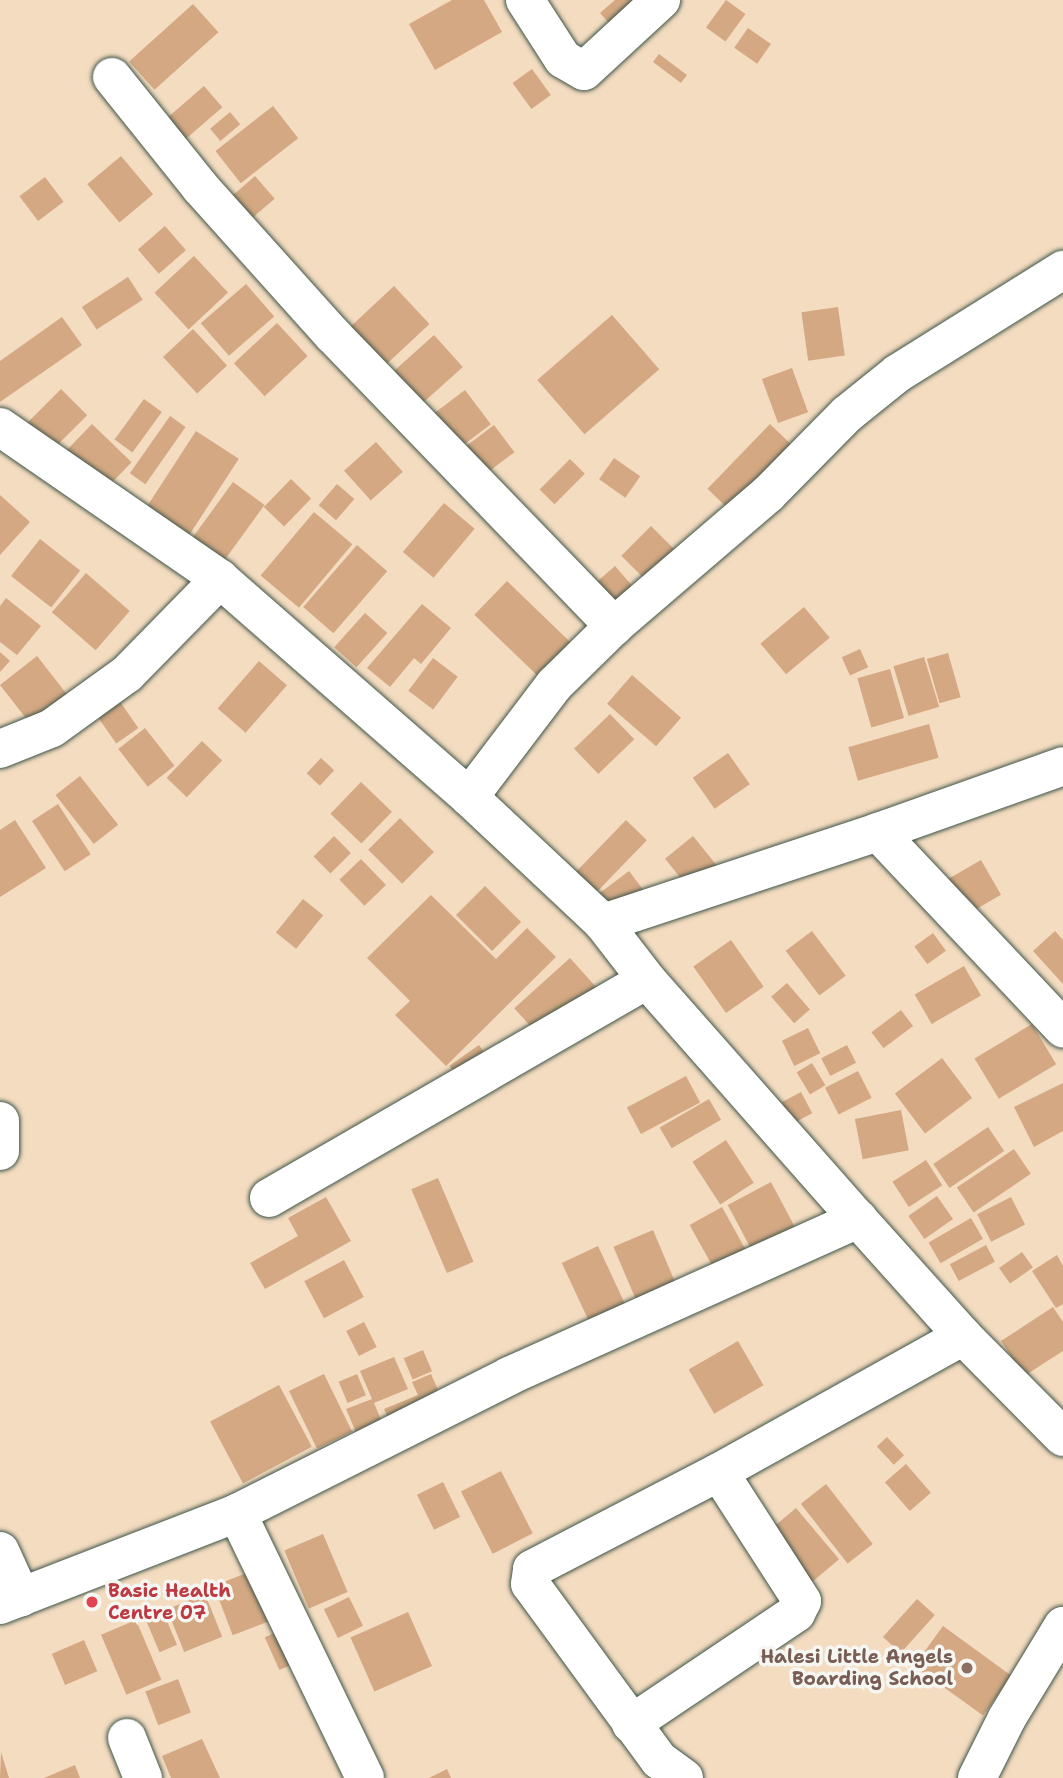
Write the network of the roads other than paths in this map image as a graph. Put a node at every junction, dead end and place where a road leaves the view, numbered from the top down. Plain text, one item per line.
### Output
1 (525, 0) edge
2 (661, 0) edge
3 (112, 77) dead end
4 (1063, 270) edge
5 (0, 427) edge
6 (220, 579) junction
7 (614, 626) junction
8 (0, 749) edge
9 (1063, 766) edge
10 (469, 797) junction
11 (877, 832) junction
12 (603, 923) junction
13 (648, 980) junction
14 (1063, 1028) edge
15 (0, 1121) edge
16 (0, 1151) edge
17 (269, 1198) dead end
18 (858, 1219) junction
19 (963, 1336) junction
20 (1063, 1437) edge
21 (719, 1472) junction
22 (237, 1513) junction
23 (0, 1551) edge
24 (11, 1601) edge
25 (1063, 1626) edge
26 (631, 1724) junction
27 (127, 1738) dead end
28 (661, 1772) edge
29 (143, 1778) edge
30 (365, 1778) edge
31 (976, 1778) edge

1 - 2 street
3 - 7 street
4 - 7 street
5 - 6 street
6 - 8 street
6 - 10 street
7 - 10 street
9 - 11 street
10 - 12 street
11 - 12 street
11 - 14 street
12 - 13 street
13 - 17 street
13 - 18 street
15 - 16 street
18 - 19 street
18 - 22 street
19 - 20 street
19 - 21 street
21 - 26 street
21 - 26 street
22 - 24 street
22 - 30 street
23 - 24 street
25 - 31 street
26 - 28 street
27 - 29 street

